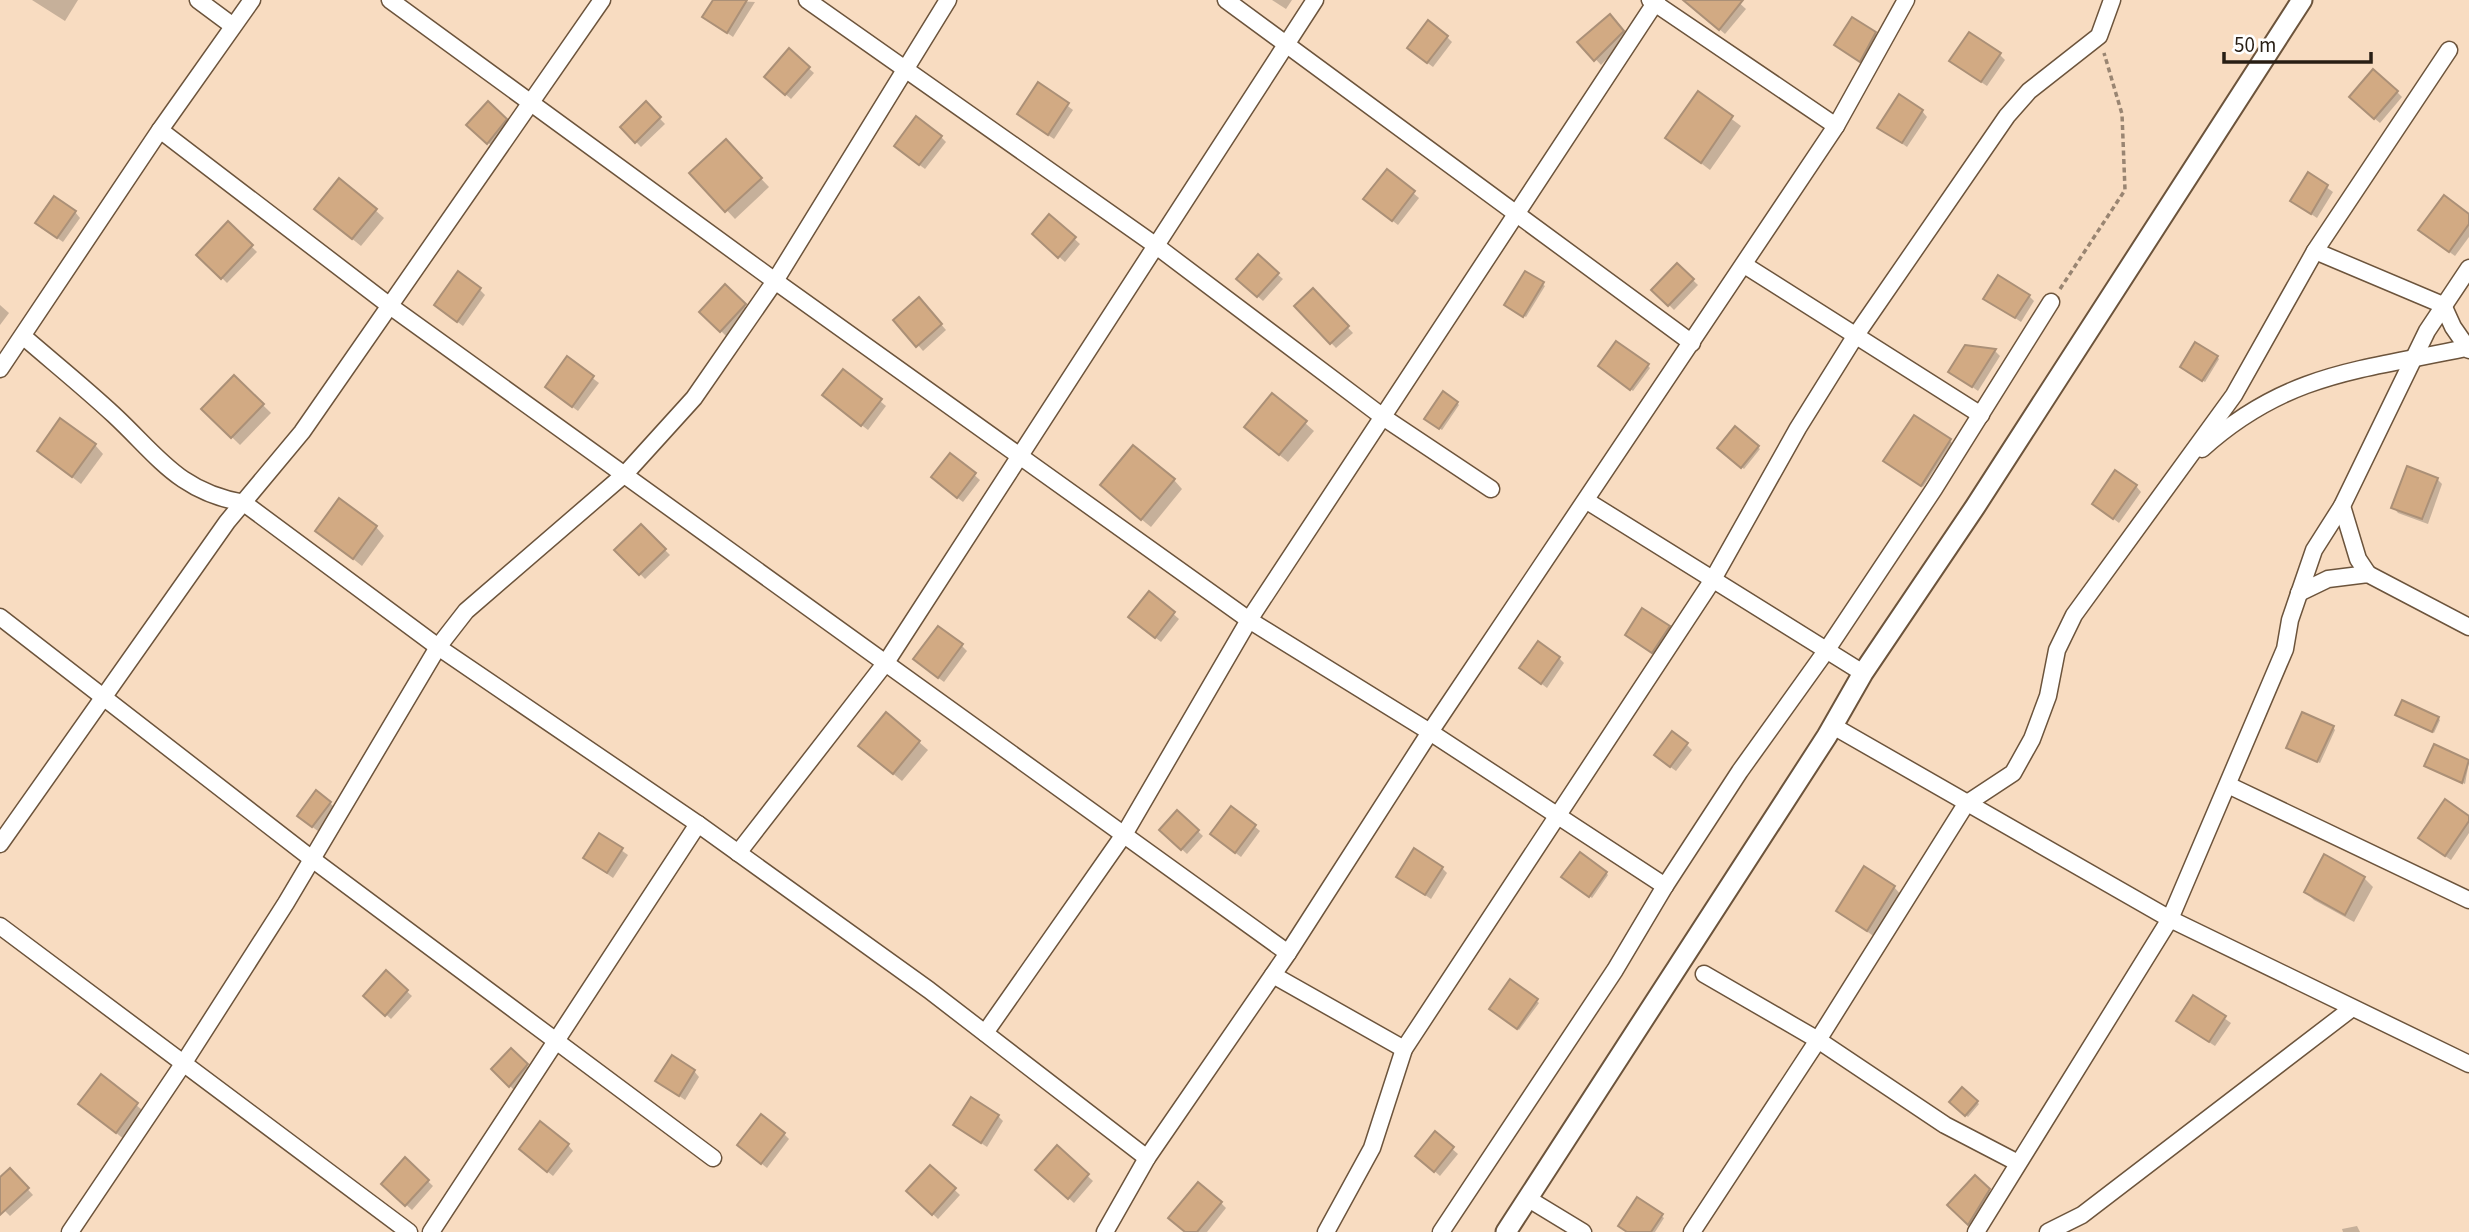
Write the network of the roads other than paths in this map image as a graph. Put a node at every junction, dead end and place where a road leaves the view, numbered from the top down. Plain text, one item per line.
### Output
1 (198, 0) edge
2 (252, 0) edge
3 (390, 0) edge
4 (603, 0) edge
5 (807, 0) edge
6 (948, 0) edge
7 (1226, 0) edge
8 (1315, 0) edge
9 (1906, 0) edge
10 (2112, 0) edge
11 (2302, 0) edge
12 (1654, 1) edge
13 (233, 26) junction
14 (1286, 44) junction
15 (2449, 50) dead end
16 (905, 69) junction
17 (531, 103) junction
18 (1836, 126) junction
19 (160, 130) junction
20 (1517, 215) junction
21 (1155, 245) junction
22 (2315, 251) junction
23 (1746, 265) junction
24 (2469, 268) edge
25 (775, 281) junction
26 (2051, 302) road end
27 (2443, 305) junction
28 (390, 306) junction
29 (1856, 335) junction
30 (24, 337) junction
31 (1692, 343) junction
32 (2468, 349) edge
33 (2414, 358) junction
34 (0, 369) edge
35 (1981, 415) junction
36 (1383, 417) junction
37 (1018, 456) junction
38 (2178, 471) junction
39 (626, 473) junction
40 (1491, 489) dead end
41 (1587, 502) junction
42 (244, 503) junction
43 (2342, 506) junction
44 (2368, 573) junction
45 (1712, 580) junction
46 (2299, 593) junction
47 (0, 617) edge
48 (1249, 620) junction
49 (2469, 627) edge
50 (438, 647) junction
51 (1826, 651) junction
52 (887, 661) junction
53 (1863, 673) junction
54 (103, 699) junction
55 (1833, 726) junction
56 (1430, 732) junction
57 (2228, 785) junction
58 (1966, 804) junction
59 (1557, 817) junction
60 (698, 824) junction
61 (1125, 833) junction
62 (0, 844) edge
63 (738, 853) junction
64 (312, 859) junction
65 (1665, 886) junction
66 (2469, 900) edge
67 (2170, 919) junction
68 (0, 926) edge
69 (1288, 953) junction
70 (1703, 974) dead end
71 (1273, 975) junction
72 (2351, 1009) junction
73 (985, 1033) junction
74 (557, 1040) junction
75 (1818, 1040) junction
76 (1404, 1049) junction
77 (183, 1064) junction
78 (2469, 1064) edge
79 (713, 1158) dead end
80 (1147, 1158) junction
81 (2018, 1163) junction
82 (1527, 1198) junction
83 (71, 1232) edge
84 (409, 1232) edge
85 (431, 1232) edge
86 (1105, 1232) edge
87 (1326, 1232) edge
88 (1441, 1232) edge
89 (1506, 1232) edge
90 (1583, 1232) edge
91 (1692, 1232) edge
92 (1976, 1232) edge
93 (2048, 1232) edge

1 - 13 street
2 - 13 street
3 - 17 street
4 - 17 street
5 - 16 street
6 - 16 street
7 - 14 street
8 - 14 street
9 - 18 street
10 - 29 street
11 - 53 street
12 - 18 street
12 - 20 street
13 - 19 street
14 - 20 street
14 - 21 street
15 - 22 street
16 - 21 street
16 - 25 street
17 - 25 street
17 - 28 street
18 - 23 street
19 - 28 street
19 - 30 street
20 - 31 street
20 - 36 street
21 - 36 street
21 - 37 street
22 - 27 street
22 - 38 street
23 - 29 street
23 - 31 street
24 - 27 street
25 - 37 street
25 - 39 street
26 - 35 street
27 - 32 street
27 - 33 street
28 - 39 street
28 - 42 street
29 - 35 street
29 - 45 street
30 - 34 street
30 - 42 street
31 - 41 street
32 - 33 street
33 - 38 street
33 - 43 street
35 - 51 street
36 - 40 street
36 - 48 street
37 - 48 street
37 - 52 street
38 - 58 street
39 - 50 street
39 - 52 street
41 - 45 street
41 - 56 street
42 - 50 street
42 - 54 street
43 - 44 street
43 - 46 street
44 - 46 street
44 - 49 street
45 - 51 street
45 - 59 street
46 - 57 street
47 - 54 street
48 - 56 street
48 - 61 street
50 - 60 street
50 - 64 street
51 - 53 street
51 - 65 street
52 - 61 street
52 - 63 street
53 - 55 street
54 - 62 street
54 - 64 street
55 - 58 street
55 - 82 street
56 - 59 street
56 - 69 street
57 - 66 street
57 - 67 street
58 - 67 street
58 - 75 street
59 - 65 street
59 - 76 street
60 - 63 street
60 - 74 street
61 - 69 street
61 - 73 street
63 - 73 street
64 - 74 street
64 - 77 street
65 - 88 street
67 - 72 street
67 - 81 street
68 - 77 street
69 - 71 street
70 - 75 street
71 - 76 street
71 - 80 street
72 - 78 street
72 - 93 street
73 - 80 street
74 - 79 street
74 - 85 street
75 - 81 street
75 - 91 street
76 - 87 street
77 - 83 street
77 - 84 street
80 - 86 street
81 - 92 street
82 - 89 street
82 - 90 street

